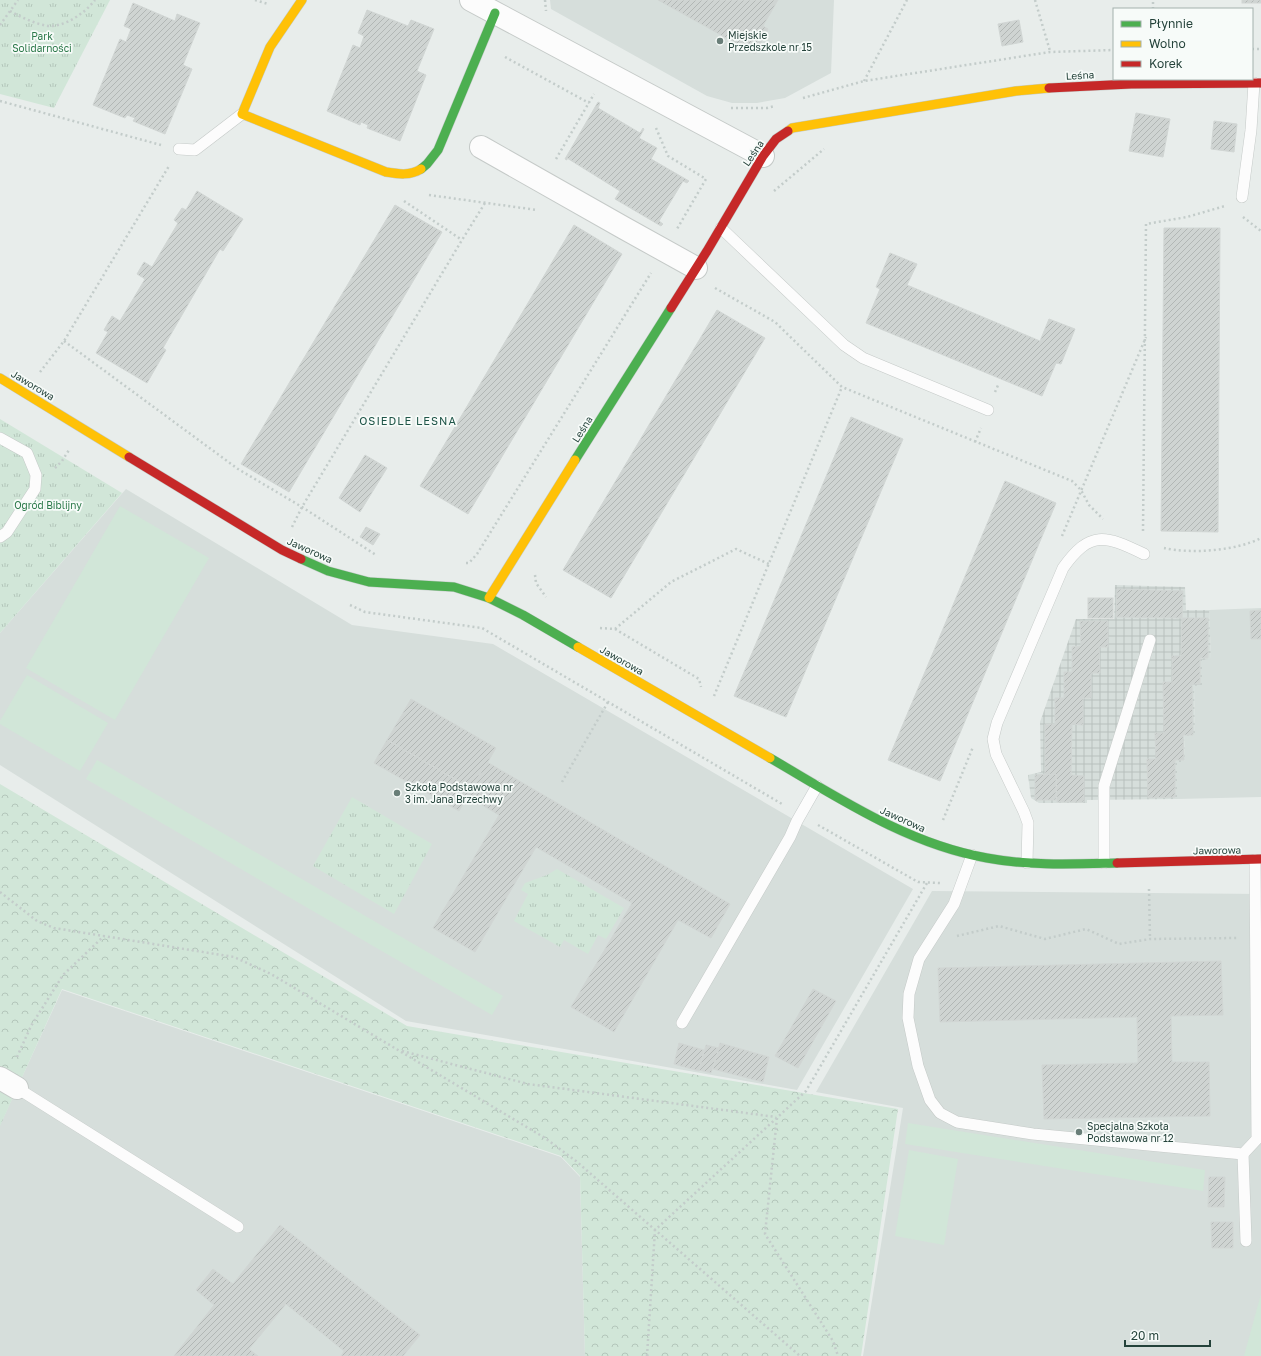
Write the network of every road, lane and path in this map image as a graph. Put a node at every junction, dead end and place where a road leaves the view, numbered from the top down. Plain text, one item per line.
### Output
1 (18, 0) edge
2 (95, 0) edge
3 (302, 0) edge
4 (471, 0) edge
5 (545, 0) edge
6 (907, 0) edge
7 (1036, 0) edge
8 (10, 11) junction
9 (495, 13) junction
10 (553, 15) dead end
11 (0, 25) edge
12 (482, 44) junction
13 (1113, 50) edge
14 (1050, 52) junction
15 (864, 81) junction
16 (1257, 83) edge
17 (596, 91) dead end
18 (797, 100) dead end
19 (0, 101) edge
20 (589, 103) junction
21 (782, 104) dead end
22 (726, 106) dead end
23 (242, 114) junction
24 (654, 126) dead end
25 (828, 146) dead end
26 (481, 147) dead end
27 (179, 149) junction
28 (763, 156) junction
29 (386, 172) junction
30 (542, 182) junction
31 (425, 194) dead end
32 (770, 195) dead end
33 (1242, 197) joint
34 (485, 203) junction
35 (544, 212) dead end
36 (721, 228) junction
37 (462, 240) junction
38 (666, 250) junction
39 (696, 268) junction
40 (714, 288) dead end
41 (1146, 337) junction
42 (64, 341) junction
43 (40, 372) dead end
44 (0, 378) edge
45 (842, 387) junction
46 (988, 410) dead end
47 (0, 438) edge
48 (1081, 490) junction
49 (302, 507) junction
50 (1104, 520) dead end
51 (1143, 531) dead end
52 (288, 533) dead end
53 (0, 537) edge
54 (1261, 538) edge
55 (1163, 547) dead end
56 (1144, 554) dead end
57 (377, 556) dead end
58 (770, 564) junction
59 (462, 565) dead end
60 (534, 569) dead end
61 (489, 598) junction
62 (549, 601) dead end
63 (345, 603) dead end
64 (596, 628) dead end
65 (614, 629) junction
66 (1150, 640) dead end
67 (702, 693) dead end
68 (714, 696) dead end
69 (608, 702) junction
70 (562, 782) dead end
71 (817, 786) junction
72 (800, 815) junction
73 (972, 855) junction
74 (1258, 859) edge
75 (1027, 862) junction
76 (1104, 863) junction
77 (928, 883) junction
78 (961, 883) junction
79 (1141, 889) dead end
80 (1149, 889) junction
81 (1157, 889) dead end
82 (0, 892) edge
83 (105, 936) junction
84 (1256, 938) junction
85 (1150, 939) junction
86 (929, 943) junction
87 (682, 1023) dead end
88 (398, 1050) junction
89 (8, 1083) edge
90 (777, 1117) junction
91 (1243, 1154) junction
92 (238, 1227) dead end
93 (655, 1230) junction
94 (1246, 1241) dead end
95 (647, 1356) edge
96 (800, 1356) edge
97 (838, 1356) edge

1 - 8 path
2 - 8 path
3 - 23 street
4 - 9 street
5 - 10 path
6 - 15 path
7 - 14 path
8 - 11 path
9 - 12 street
9 - 28 street
12 - 20 path
12 - 29 street
13 - 14 path
14 - 15 path
15 - 18 path
16 - 28 street, Leśna
16 - 33 lane
17 - 20 path
19 - 27 path
20 - 30 path
21 - 22 path
23 - 27 lane
23 - 29 street
24 - 38 path
25 - 32 path
26 - 30 street
27 - 42 path
28 - 36 street, Leśna
29 - 37 path
30 - 38 street
31 - 34 path
33 - 41 path
34 - 35 path
34 - 37 path
36 - 39 street, Leśna
36 - 46 lane
37 - 49 path
38 - 39 street
38 - 59 path
39 - 61 street, Leśna
40 - 45 path
41 - 48 path
41 - 51 path
42 - 43 path
42 - 49 path
44 - 61 street, Jaworowa
45 - 48 path
45 - 58 path
47 - 53 lane
48 - 50 path
49 - 52 path
49 - 57 path
54 - 55 path
56 - 75 lane
58 - 65 path
58 - 68 path
60 - 62 path
61 - 71 street, Jaworowa
63 - 69 path
64 - 65 path
65 - 67 path
66 - 76 lane
69 - 70 path
69 - 72 path
71 - 72 lane
71 - 73 street, Jaworowa
72 - 77 path
72 - 87 lane
73 - 75 street, Jaworowa
73 - 78 lane
74 - 76 street, Jaworowa
74 - 84 lane
75 - 76 street, Jaworowa
77 - 78 path
77 - 90 path
78 - 86 lane
79 - 80 path
80 - 81 path
80 - 85 path
82 - 83 path
83 - 88 path
83 - 89 path
84 - 85 path
84 - 91 lane
85 - 86 path
86 - 91 lane
88 - 90 path
88 - 93 path
89 - 92 lane
90 - 93 path
90 - 97 path
91 - 94 lane
93 - 95 path
93 - 96 path

